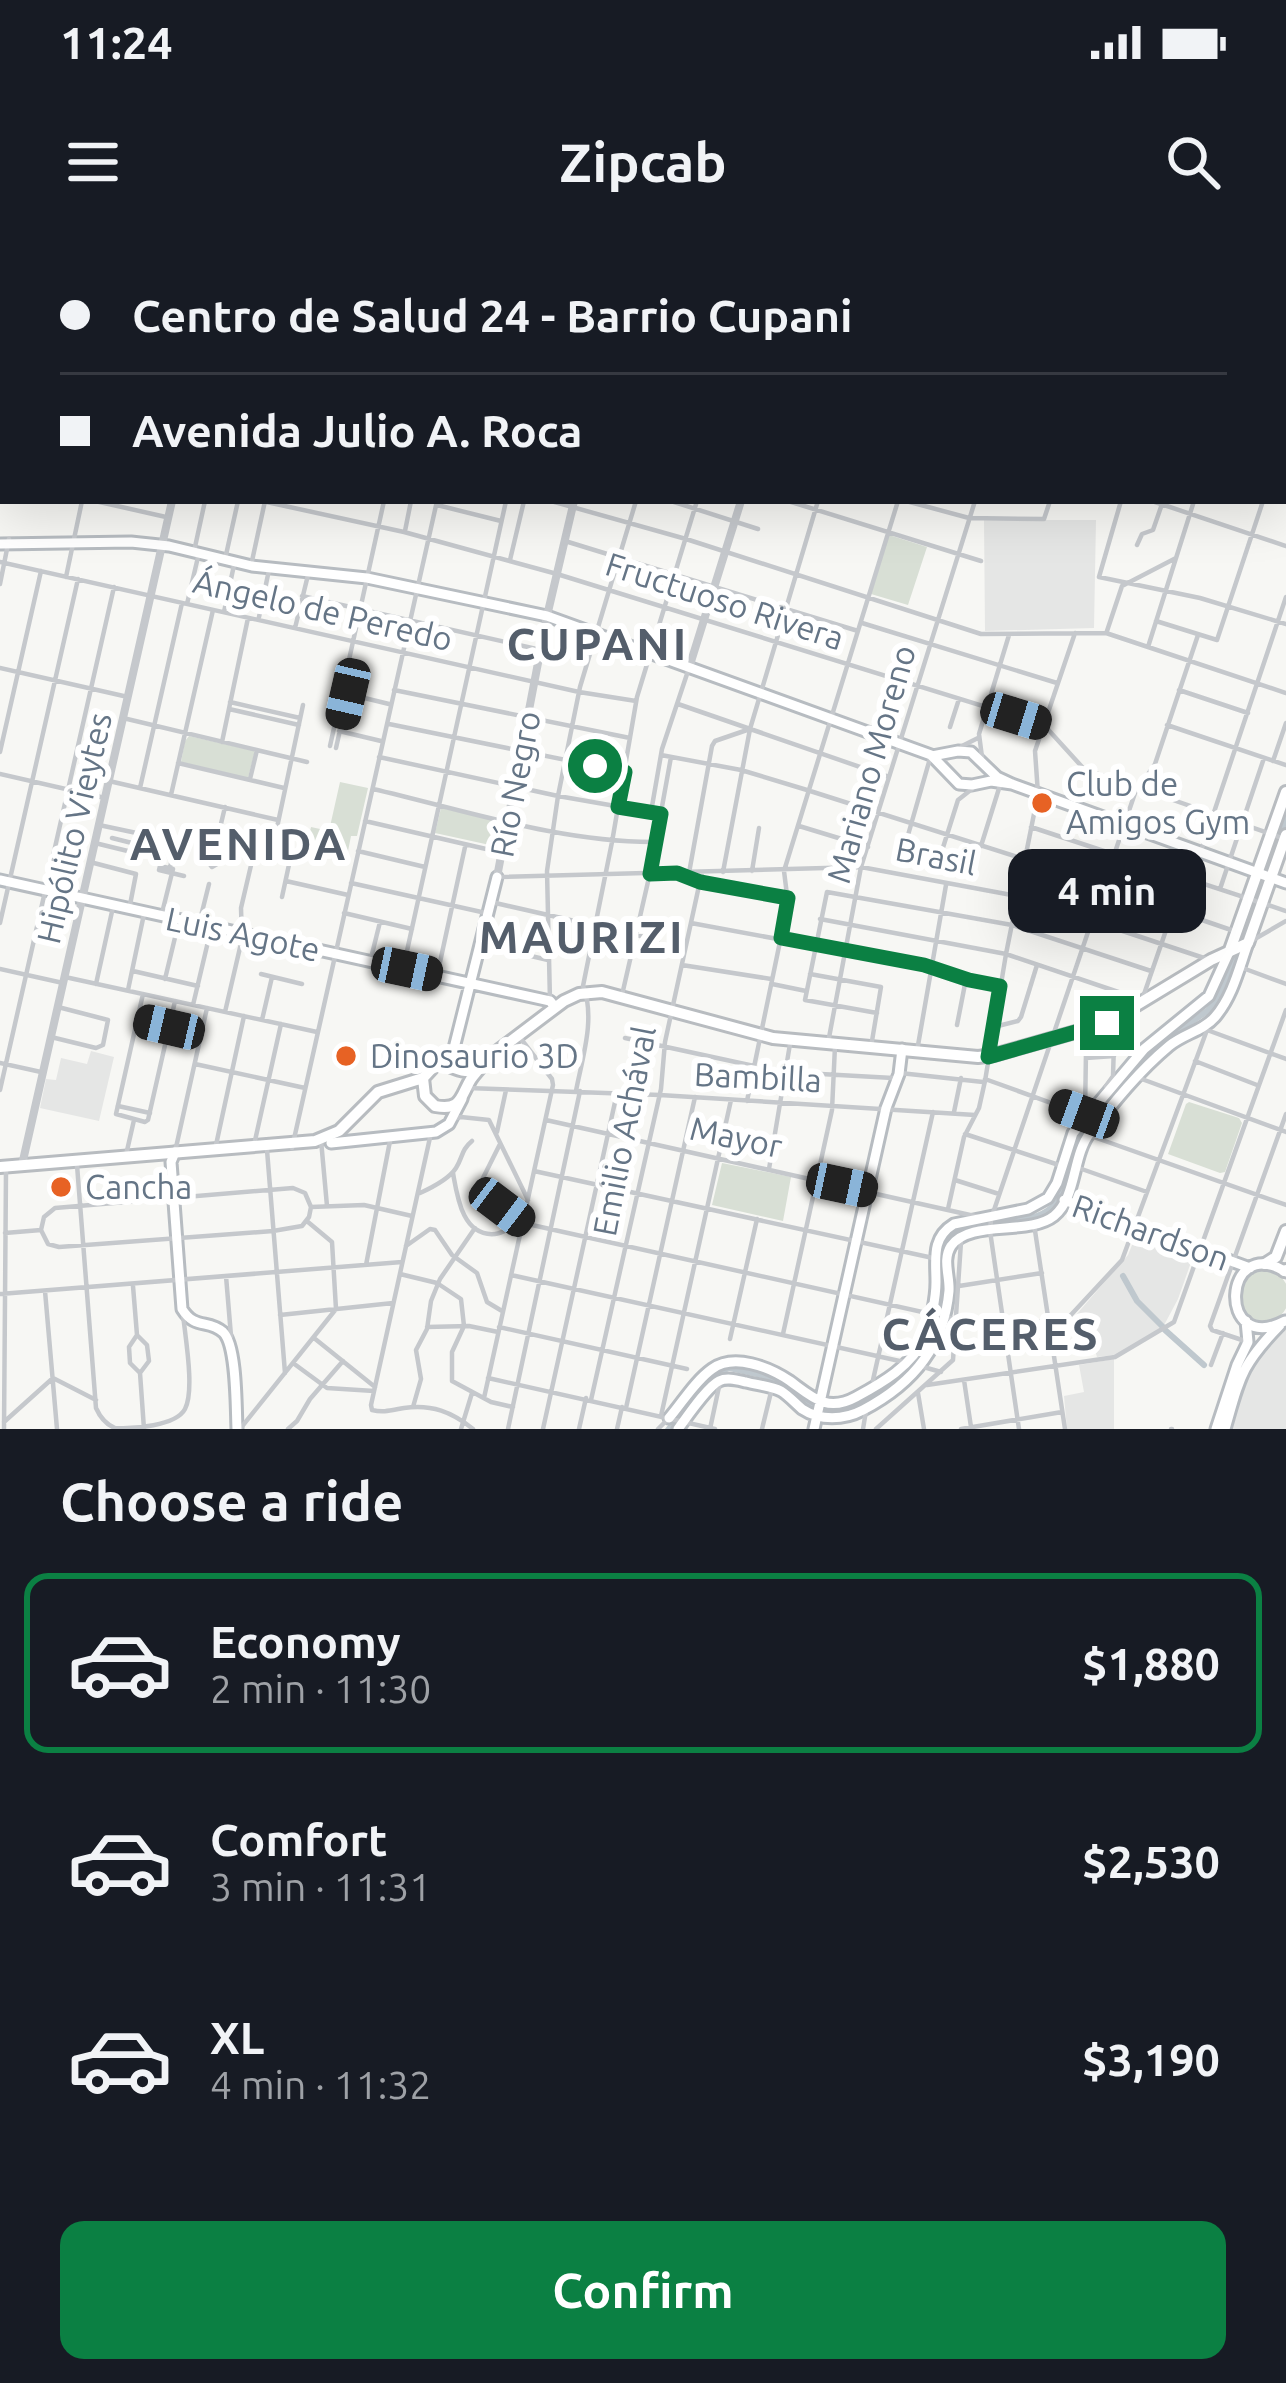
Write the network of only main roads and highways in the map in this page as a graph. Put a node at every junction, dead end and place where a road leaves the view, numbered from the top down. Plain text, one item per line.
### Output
1 (5, 541) edge
2 (230, 558) junction
3 (270, 567) junction
4 (367, 575) junction
5 (949, 754) junction
6 (931, 755) junction
7 (985, 764) junction
8 (944, 768) junction
9 (981, 783) junction
10 (1006, 783) junction
11 (1286, 792) edge
12 (1281, 836) edge
13 (1264, 875) junction
14 (497, 877) road end
15 (5, 882) edge
16 (1286, 883) edge
17 (1248, 943) junction
18 (1230, 950) junction
19 (472, 983) junction
20 (552, 1004) junction
21 (902, 1049) junction
22 (491, 1056) junction
23 (453, 1066) junction
24 (423, 1085) junction
25 (460, 1104) junction
26 (324, 1143) junction
27 (261, 1148) junction
28 (173, 1155) junction
29 (9, 1169) edge
30 (1058, 1198) junction
31 (989, 1222) junction
32 (1285, 1235) edge
33 (1265, 1264) junction
34 (1250, 1268) junction
35 (1286, 1271) edge
36 (937, 1315) junction
37 (1285, 1320) edge
38 (1246, 1321) junction
39 (818, 1408) junction
40 (674, 1421) edge
41 (239, 1429) edge
42 (814, 1429) edge
43 (1221, 1429) edge

1 - 2 main road
2 - 3 main road
2 - 3 main road
3 - 4 main road
3 - 4 main road
4 - 6 main road
5 - 6 main road
5 - 7 main road
5 - 8 main road
6 - 8 main road
7 - 9 main road
7 - 10 main road
8 - 9 main road
9 - 10 main road
10 - 13 main road
11 - 12 main road
12 - 13 main road
13 - 16 main road
13 - 17 main road
13 - 18 main road
14 - 19 main road, Río Negro
15 - 19 main road, Luis Agote
17 - 18 main road
17 - 30 main road
18 - 21 main road
18 - 30 main road
19 - 20 main road, Luis Agote
19 - 23 main road, Río Negro
20 - 21 main road
20 - 22 main road
21 - 39 main road
22 - 23 main road
22 - 25 main road
23 - 24 main road
23 - 25 main road
24 - 25 main road
24 - 26 main road
25 - 26 main road
26 - 27 main road
27 - 28 main road
27 - 28 main road
28 - 29 main road
28 - 29 main road
28 - 41 main road
30 - 31 main road
30 - 31 main road
30 - 34 main road, Richardson
31 - 36 main road
31 - 36 main road
32 - 33 main road
33 - 34 main road
33 - 35 main road
34 - 38 main road
36 - 39 main road
36 - 39 main road
37 - 38 main road
37 - 43 main road
38 - 43 main road
39 - 40 main road
39 - 40 main road
39 - 42 main road

